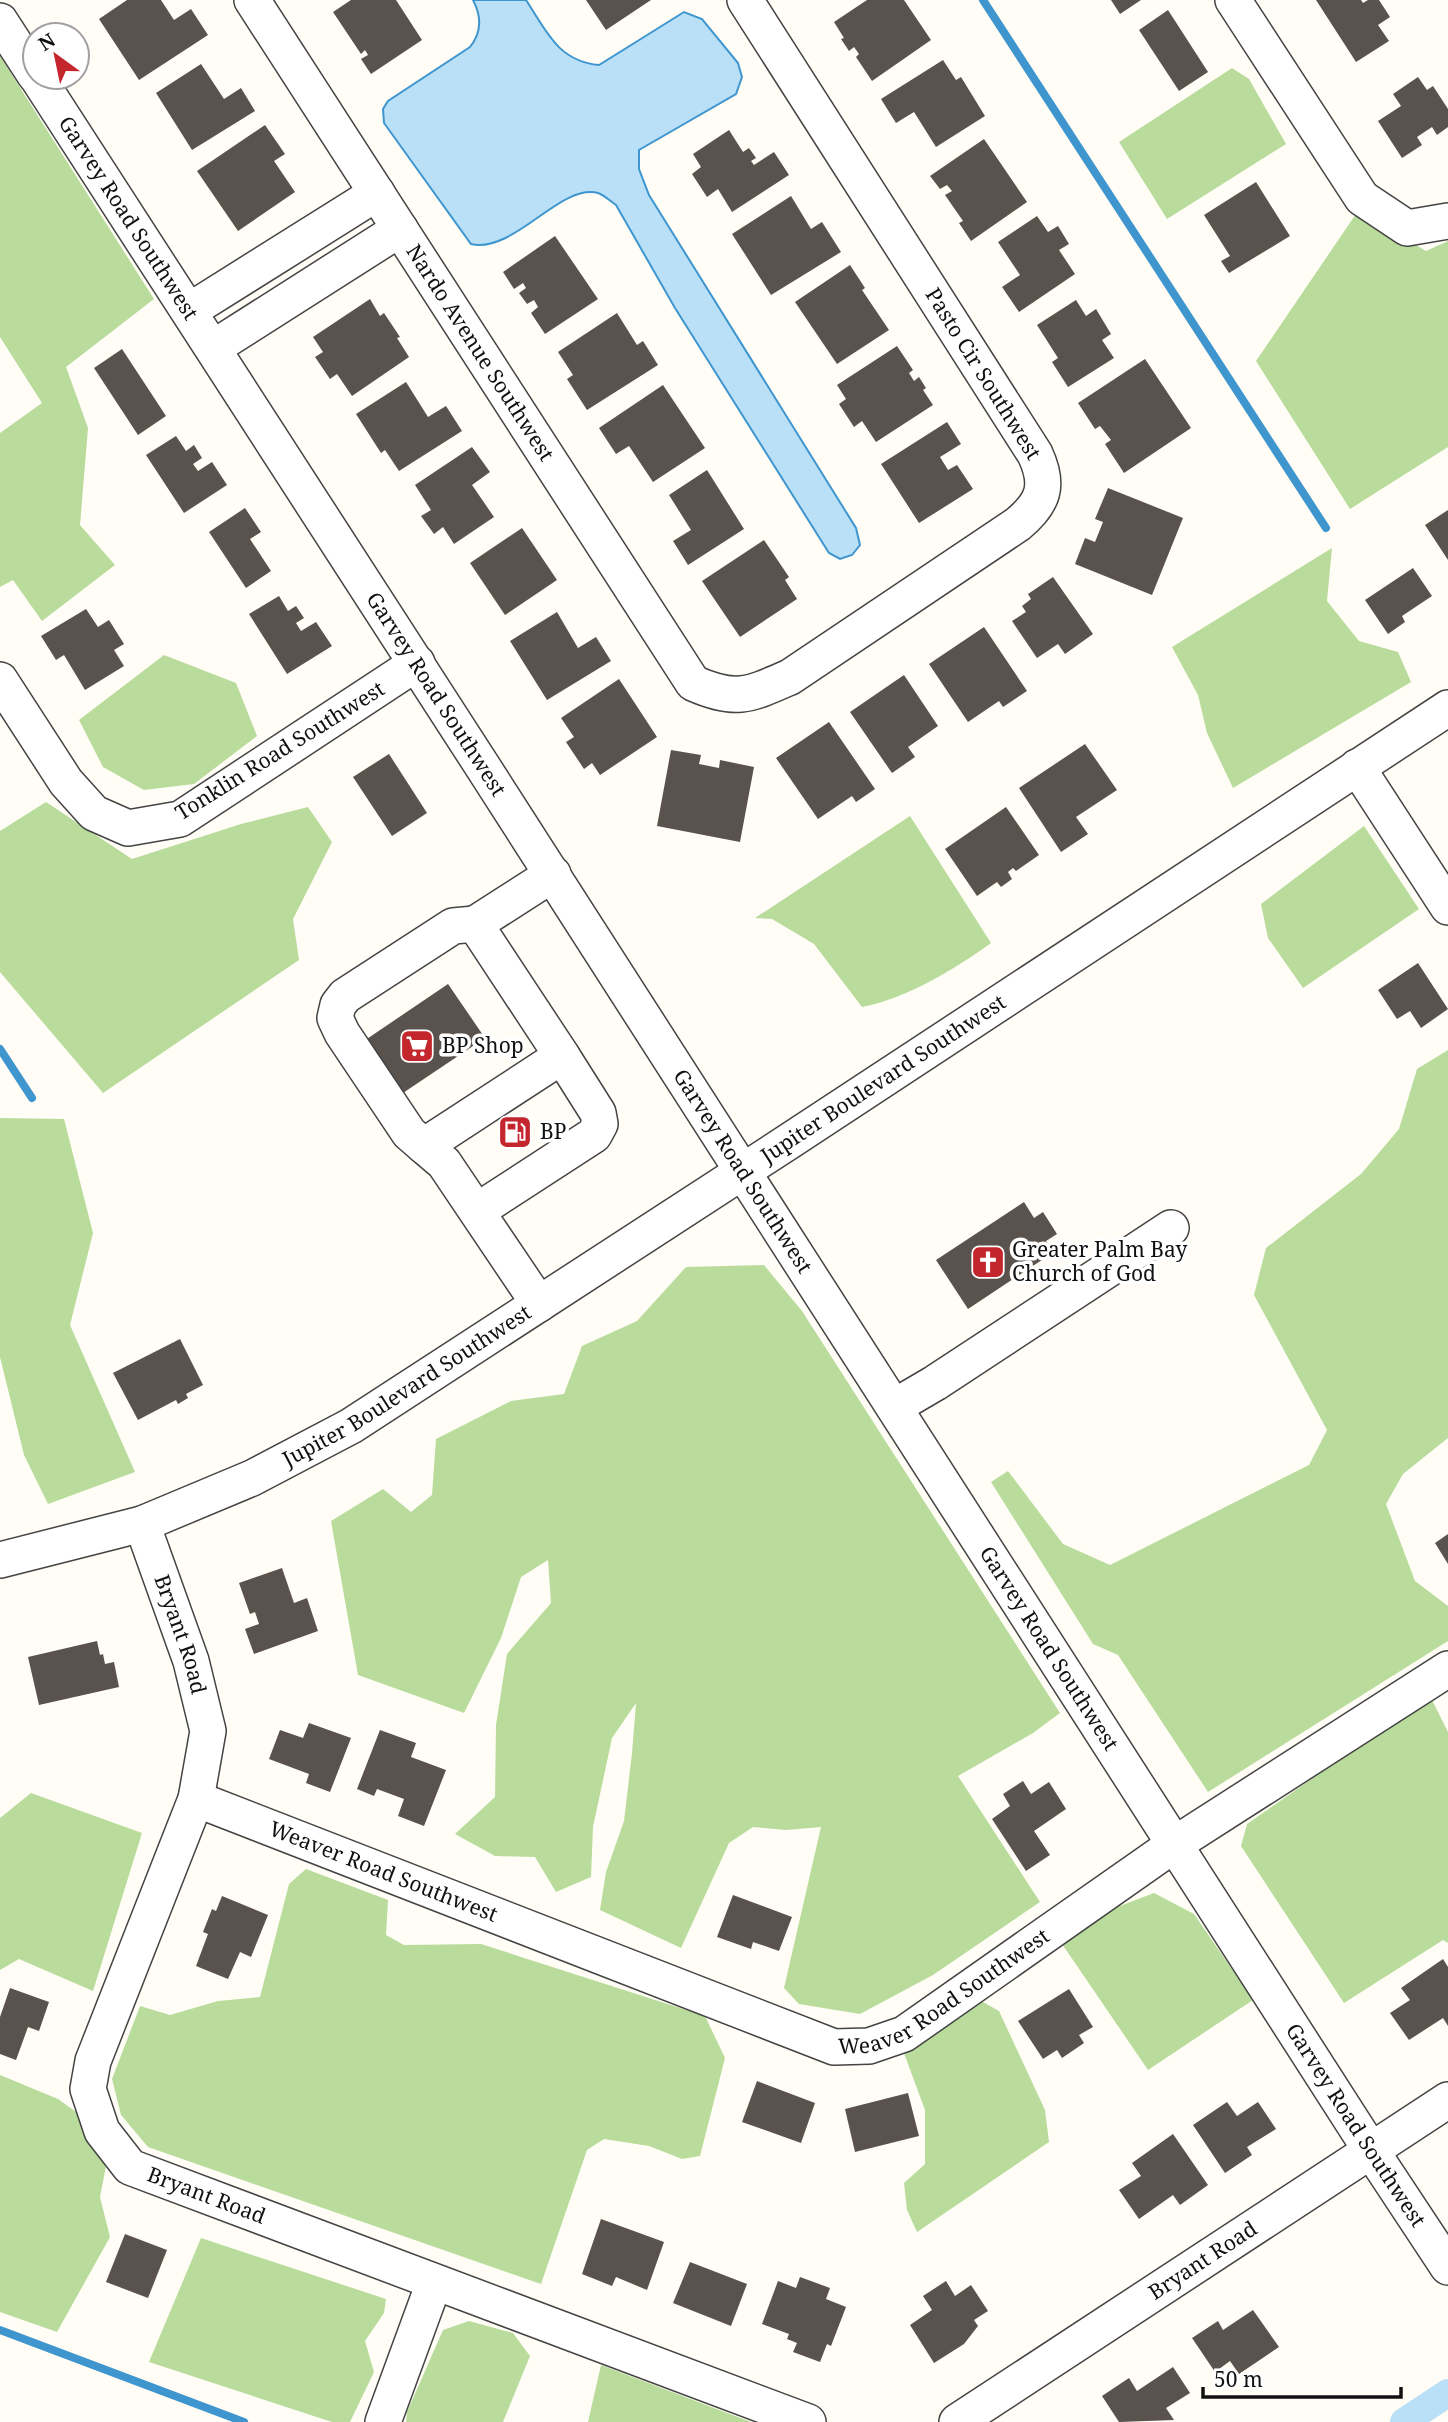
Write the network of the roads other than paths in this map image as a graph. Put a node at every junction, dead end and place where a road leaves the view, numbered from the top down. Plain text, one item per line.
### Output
1 (252, 0) edge
2 (745, 0) edge
3 (1233, 0) edge
4 (0, 21) edge
5 (21, 53) edge
6 (46, 91) edge
7 (377, 193) junction
8 (1448, 221) edge
9 (400, 229) junction
10 (189, 312) junction
11 (213, 348) junction
12 (417, 663) junction
13 (0, 680) edge
14 (717, 694) joint
15 (1448, 708) edge
16 (1357, 767) junction
17 (553, 874) junction
18 (1448, 907) edge
19 (475, 923) junction
20 (562, 1056) junction
21 (424, 1146) junction
22 (743, 1171) junction
23 (477, 1211) junction
24 (1171, 1228) dead end
25 (539, 1304) junction
26 (894, 1407) junction
27 (142, 1524) junction
28 (0, 1560) edge
29 (1448, 1669) edge
30 (196, 1799) junction
31 (1175, 1844) junction
32 (1448, 2100) edge
33 (1370, 2149) junction
34 (1448, 2267) edge
35 (434, 2283) junction
36 (383, 2422) edge
37 (808, 2422) edge
38 (957, 2422) edge

1 - 7 street, Nardo Avenue Southwest
2 - 14 street, Pasto Cir Southwest
3 - 8 street
4 - 5 street, Garvey Road Southwest
6 - 10 street, Garvey Road Southwest
7 - 9 street, Nardo Avenue Southwest
7 - 10 street
9 - 11 street
9 - 14 street, Nardo Avenue Southwest
10 - 11 street, Garvey Road Southwest
11 - 12 street, Garvey Road Southwest
12 - 13 street, Tonklin Road Southwest
12 - 17 street, Garvey Road Southwest
15 - 16 street, Jupiter Boulevard Southwest
16 - 18 street
16 - 22 street, Jupiter Boulevard Southwest
17 - 19 street
17 - 22 street, Garvey Road Southwest
19 - 20 street
19 - 21 street
20 - 21 street
20 - 23 street
21 - 23 street
22 - 25 street, Jupiter Boulevard Southwest
22 - 26 street, Garvey Road Southwest
23 - 25 street
24 - 26 street
25 - 27 street, Jupiter Boulevard Southwest
26 - 31 street, Garvey Road Southwest
27 - 28 street, Jupiter Boulevard Southwest
27 - 30 street, Bryant Road
29 - 31 street, Weaver Road Southwest
30 - 31 street, Weaver Road Southwest
30 - 35 street, Bryant Road
31 - 33 street, Garvey Road Southwest
32 - 33 street, Bryant Road
33 - 34 street, Garvey Road Southwest
33 - 38 street, Bryant Road
35 - 36 street
35 - 37 street, Bryant Road

